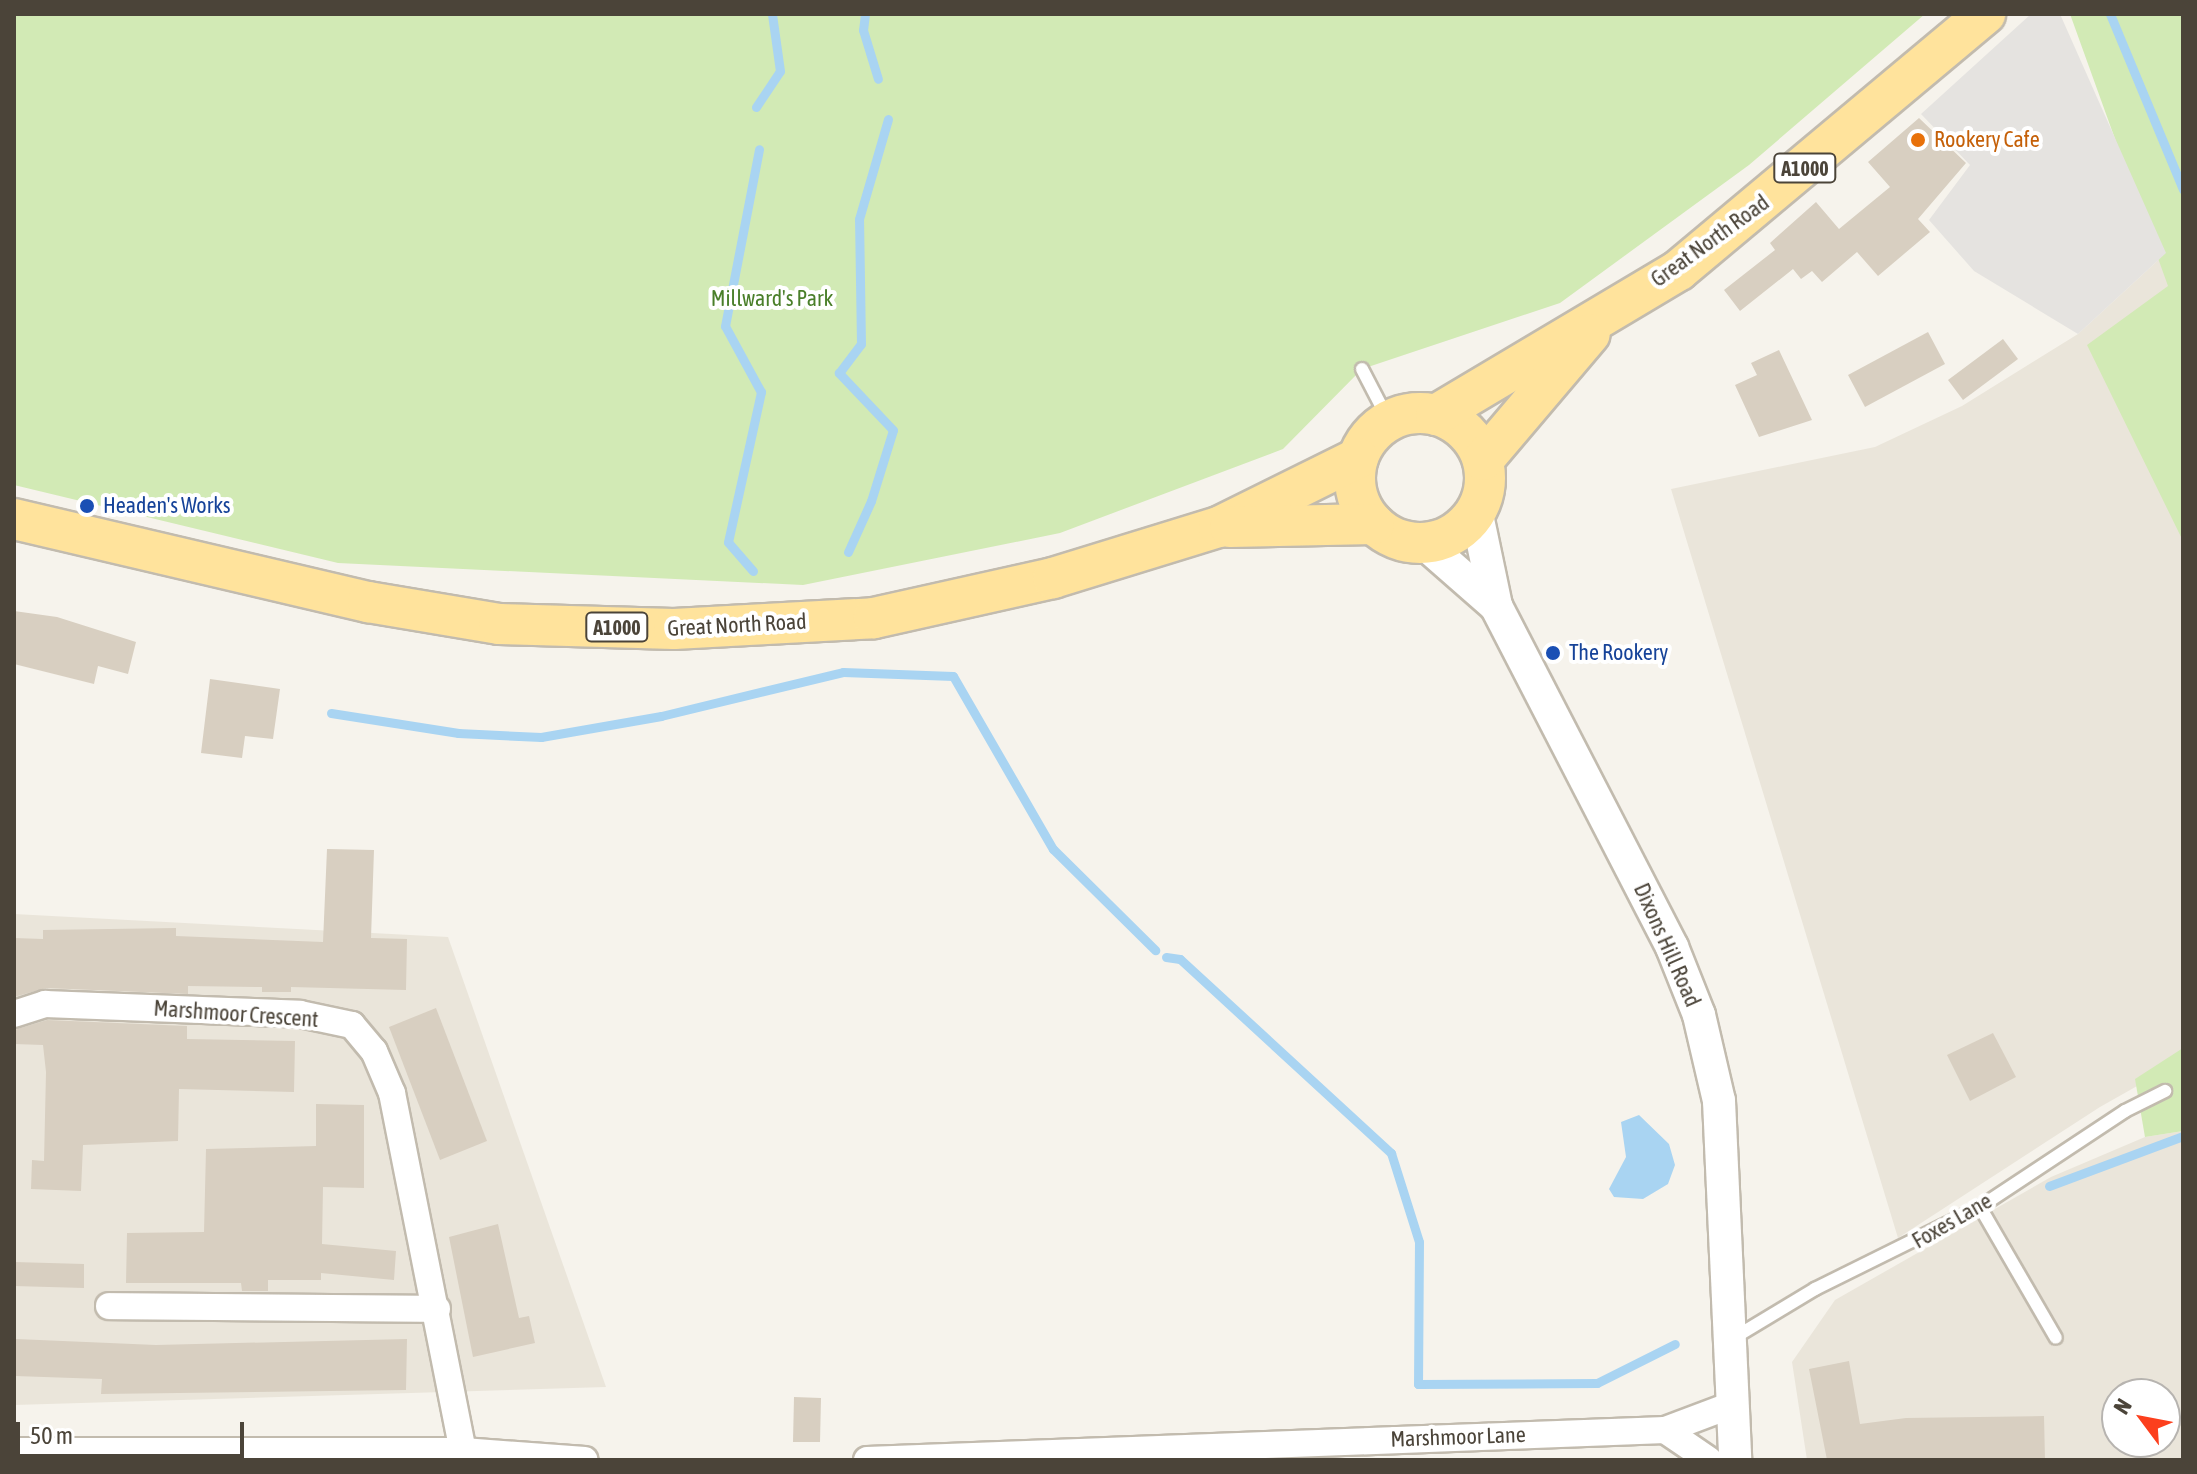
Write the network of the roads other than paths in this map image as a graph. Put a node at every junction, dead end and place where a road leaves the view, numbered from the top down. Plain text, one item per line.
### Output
1 (1985, 14) edge
2 (1614, 307) junction
3 (1362, 369) dead end
4 (1436, 415) junction
5 (1389, 421) junction
6 (1358, 458) junction
7 (1483, 460) junction
8 (1476, 510) junction
9 (14, 519) edge
10 (1374, 524) junction
11 (1219, 527) junction
12 (1424, 543) junction
13 (1496, 606) junction
14 (14, 1014) edge
15 (2165, 1091) dead end
16 (1980, 1207) junction
17 (109, 1306) dead end
18 (437, 1309) junction
19 (2056, 1338) dead end
20 (1732, 1339) junction
21 (1734, 1404) junction
22 (1665, 1430) junction
23 (14, 1451) edge
24 (463, 1451) junction
25 (585, 1460) edge
26 (867, 1460) edge
27 (1709, 1460) edge
28 (1735, 1460) edge

1 - 2 main road, Great North Road / A1000
2 - 4 main road, Great North Road / A1000
2 - 7 main road, Great North Road / A1000
3 - 5 lane
4 - 5 main road
4 - 7 main road
5 - 6 main road
6 - 10 main road
6 - 11 main road, Great North Road / A1000
7 - 8 main road
8 - 12 main road
8 - 13 street, Dixons Hill Road
9 - 11 main road, Great North Road / A1000
10 - 11 main road, Great North Road / A1000
10 - 12 main road
12 - 13 street, Dixons Hill Road
13 - 20 street, Dixons Hill Road
14 - 18 street, Marshmoor Crescent
15 - 16 lane, Foxes Lane
16 - 19 lane
16 - 20 lane, Foxes Lane
17 - 18 street
18 - 24 street, Marshmoor Crescent
20 - 21 street, Dixons Hill Road
21 - 22 street, Marshmoor Lane
21 - 28 street, Dixons Hill Road
22 - 26 street, Marshmoor Lane
22 - 27 street
23 - 24 street
24 - 25 street

